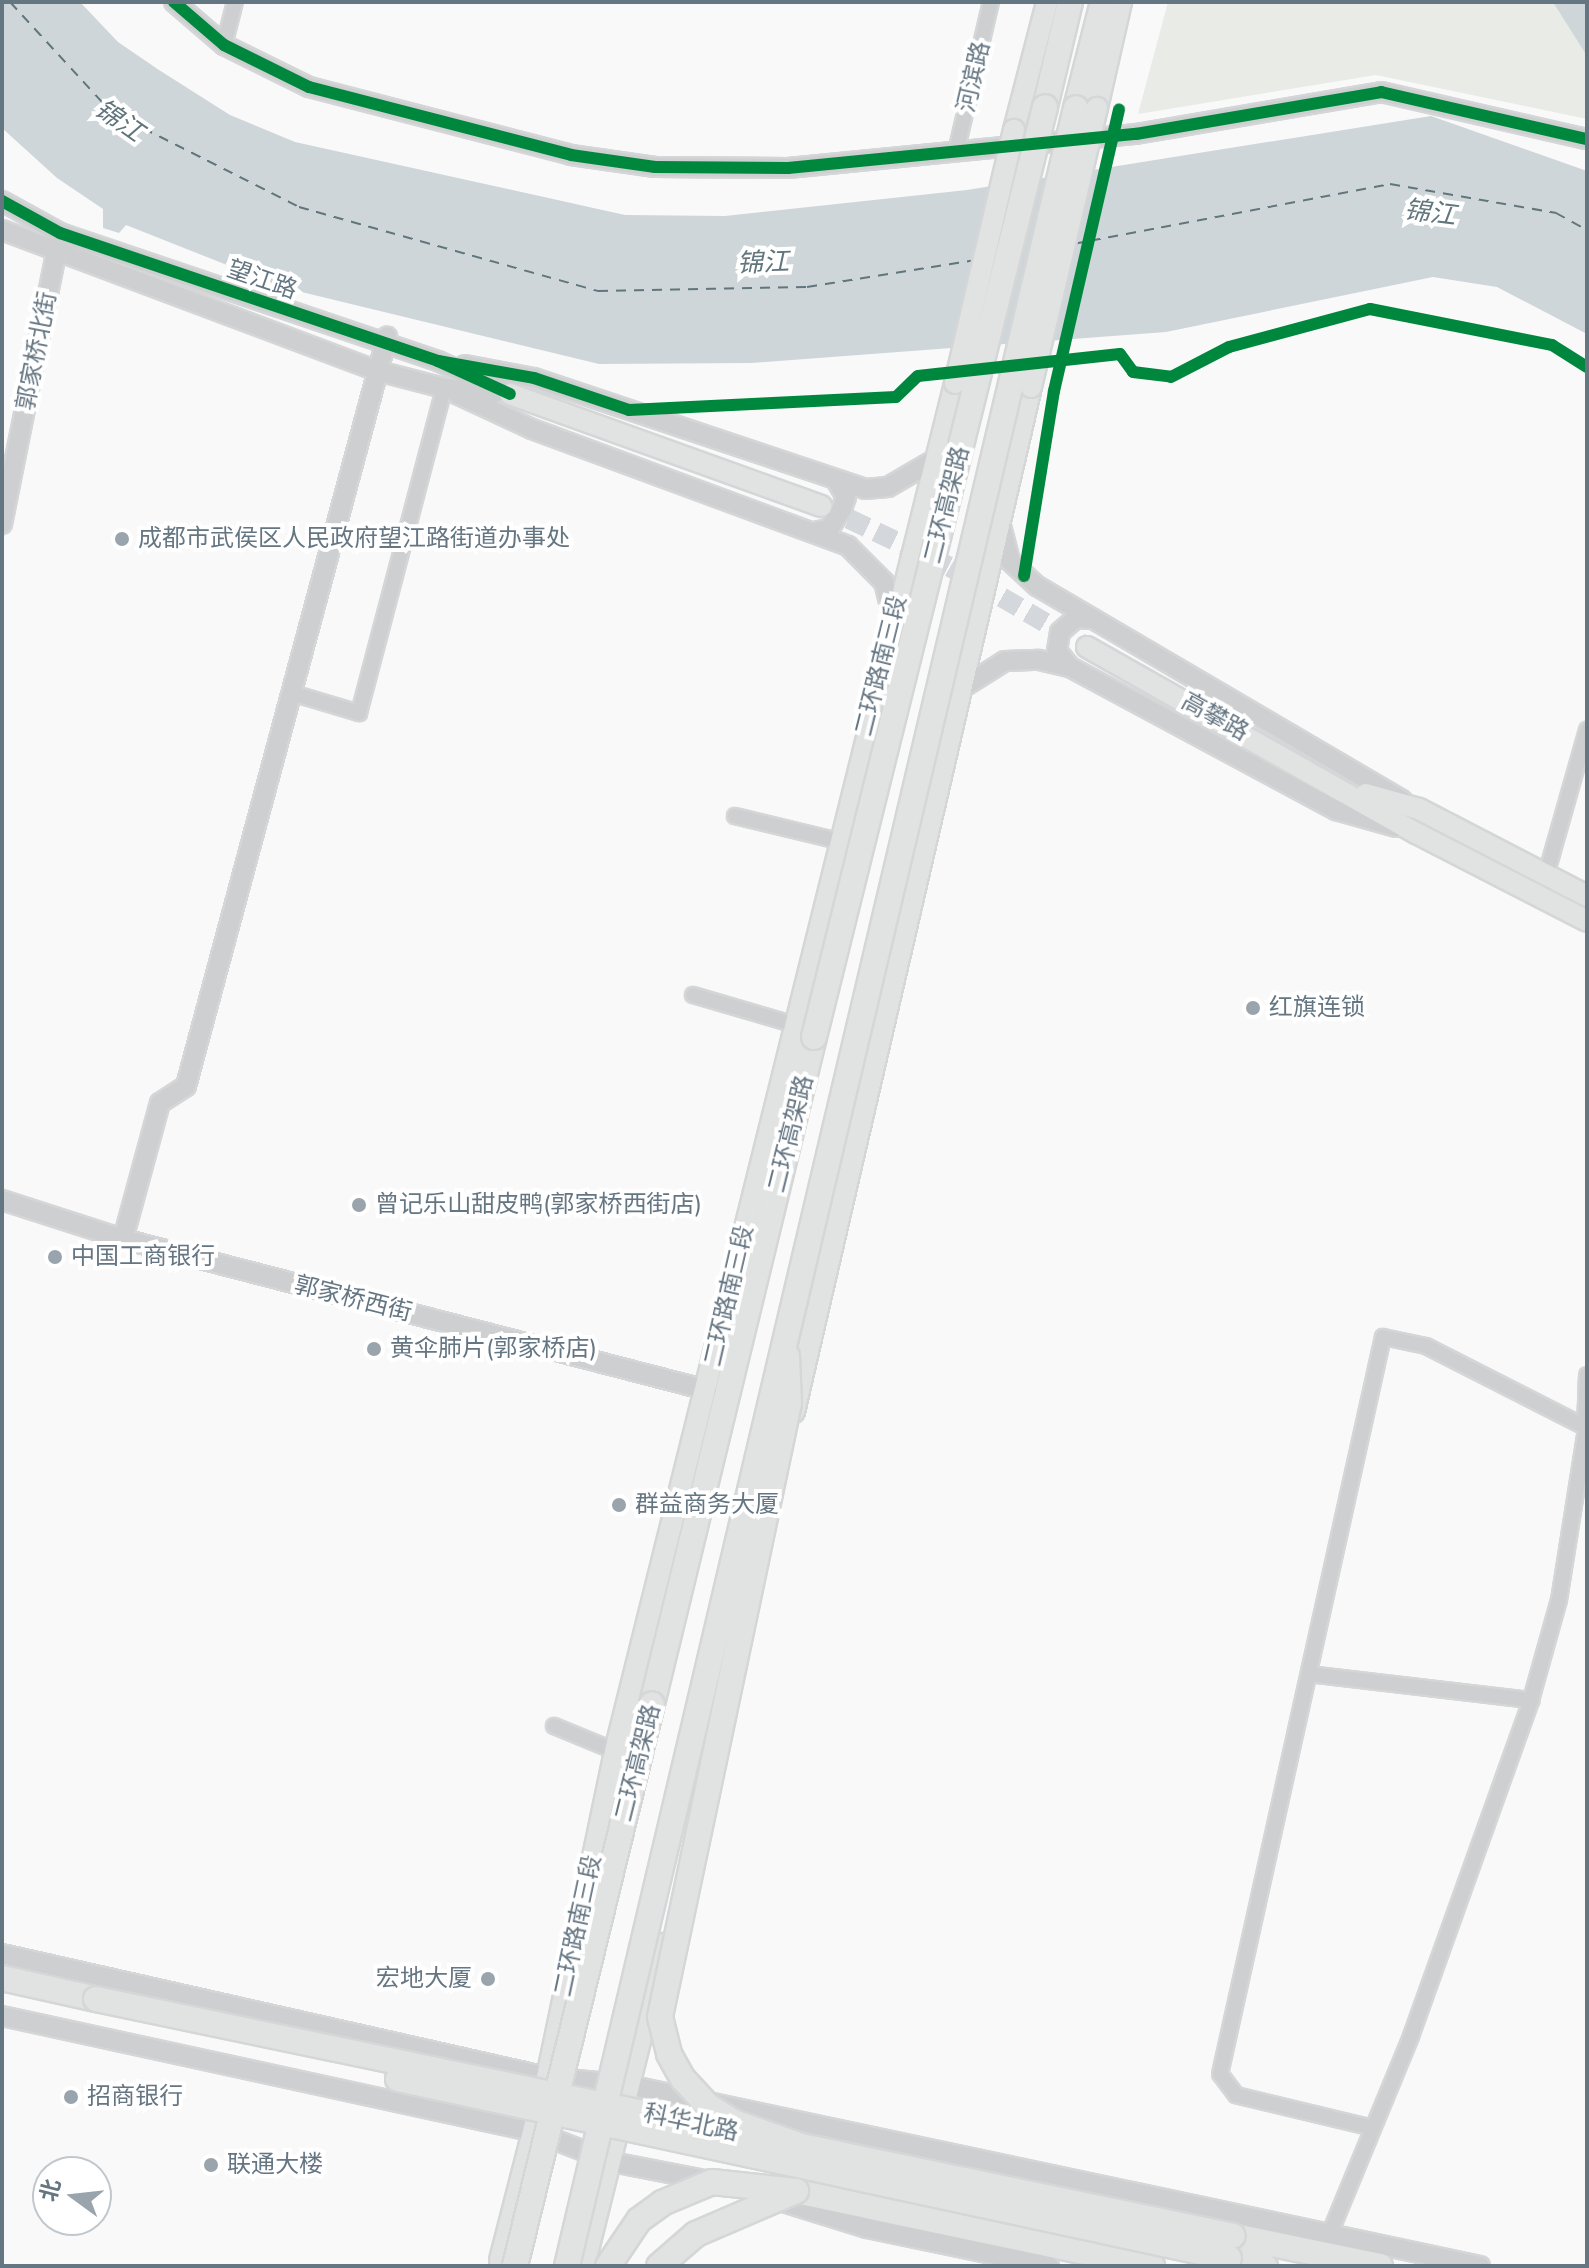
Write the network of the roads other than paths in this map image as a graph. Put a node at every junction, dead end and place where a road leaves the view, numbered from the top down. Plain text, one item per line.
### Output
1 (174, 2) edge
2 (235, 2) edge
3 (991, 2) edge
4 (1047, 2) edge
5 (1070, 2) edge
6 (1103, 2) edge
7 (1121, 2) edge
8 (224, 45) junction
9 (1587, 139) edge
10 (956, 152) junction
11 (2, 201) edge
12 (2, 230) edge
13 (62, 230) junction
14 (57, 254) junction
15 (386, 342) junction
16 (438, 361) junction
17 (378, 371) junction
18 (444, 388) junction
19 (510, 394) junction
20 (931, 462) junction
21 (836, 480) junction
22 (821, 506) tunnel mouth
23 (1000, 522) junction
24 (2, 524) edge
25 (818, 531) junction
26 (893, 619) junction
27 (1093, 619) junction
28 (1087, 647) tunnel mouth
29 (1070, 667) junction
30 (959, 690) junction
31 (292, 693) junction
32 (1587, 730) edge
33 (1343, 788) junction
34 (1419, 809) junction
35 (735, 816) dead end
36 (1416, 833) junction
37 (838, 841) junction
38 (1546, 875) junction
39 (1587, 896) edge
40 (1587, 921) edge
41 (693, 995) dead end
42 (792, 1024) junction
43 (2, 1200) edge
44 (123, 1239) junction
45 (786, 1325) junction
46 (1587, 1375) edge
47 (707, 1390) junction
48 (1586, 1425) edge
49 (1309, 1674) junction
50 (1531, 1700) junction
51 (652, 1704) junction
52 (554, 1726) dead end
53 (615, 1751) junction
54 (2, 1954) edge
55 (2, 1978) edge
56 (2, 1993) edge
57 (95, 2006) junction
58 (2, 2016) edge
59 (547, 2077) junction
60 (628, 2085) junction
61 (1373, 2128) junction
62 (535, 2132) junction
63 (799, 2145) junction
64 (612, 2162) junction
65 (796, 2191) junction
66 (1330, 2233) junction
67 (1231, 2247) junction
68 (500, 2266) edge
69 (515, 2266) edge
70 (567, 2266) edge
71 (584, 2266) edge
72 (608, 2266) edge
73 (659, 2266) edge
74 (1049, 2266) edge
75 (1152, 2266) edge
76 (1265, 2266) edge
77 (1380, 2266) edge
78 (1480, 2266) edge

1 - 8 street
2 - 8 street
3 - 10 street, 河滨路
4 - 20 main road, 二环路南三段, bridge
5 - 51 main road, 二环高架路, bridge
6 - 45 main road, 二环高架路, bridge
7 - 23 main road, bridge
8 - 10 street
9 - 10 street
11 - 13 street, 望江路
12 - 14 street, 望江路
13 - 14 street, 郭家桥北街
13 - 15 street, 望江路
14 - 17 street, 望江路
14 - 24 street, 郭家桥北街
15 - 16 street, 望江路
15 - 17 street
16 - 19 street, 望江路
16 - 21 street
17 - 18 street, 望江路
17 - 31 street
18 - 19 street, 望江路
18 - 25 street
18 - 31 street
19 - 22 main road, 望江路
20 - 21 street
20 - 26 main road, 二环路南三段
21 - 25 street
23 - 27 street
23 - 30 main road
25 - 26 street
26 - 37 main road, 二环路南三段
27 - 29 street
27 - 34 street
28 - 33 main road, 高攀路
29 - 30 street
29 - 36 street
30 - 60 main road
31 - 44 street
32 - 38 street
33 - 34 main road, 高攀路
33 - 36 main road, 高攀路
34 - 38 main road, 高攀路
35 - 37 street
36 - 40 main road, 高攀路
37 - 42 main road, 二环路南三段
38 - 39 main road, 高攀路
41 - 42 street
42 - 47 main road, 二环路南三段
43 - 44 street, 郭家桥西街
44 - 47 street, 郭家桥西街
45 - 63 main road, bridge
45 - 70 main road, 二环高架路, bridge
46 - 48 street
47 - 53 main road, 二环路南三段
48 - 49 street
48 - 50 street
49 - 50 street
49 - 61 street
50 - 61 street
51 - 68 main road, bridge
51 - 69 main road, 二环高架路, bridge
52 - 53 street
53 - 59 main road, 二环路南三段
54 - 59 street
55 - 57 main road, 科华北路
56 - 57 main road, 科华北路
57 - 63 main road, 科华北路, bridge
57 - 67 main road, bridge
58 - 62 street
59 - 60 street
59 - 62 main road, 二环路南三段
60 - 64 main road
60 - 66 street
61 - 66 street
62 - 64 street
62 - 68 main road, 二环路南三段
63 - 67 main road, 科华北路, bridge
64 - 71 main road
64 - 74 street
65 - 72 main road, bridge
65 - 73 main road, bridge
65 - 75 main road
66 - 78 street
67 - 76 main road, 科华北路
67 - 77 main road, 科华北路

